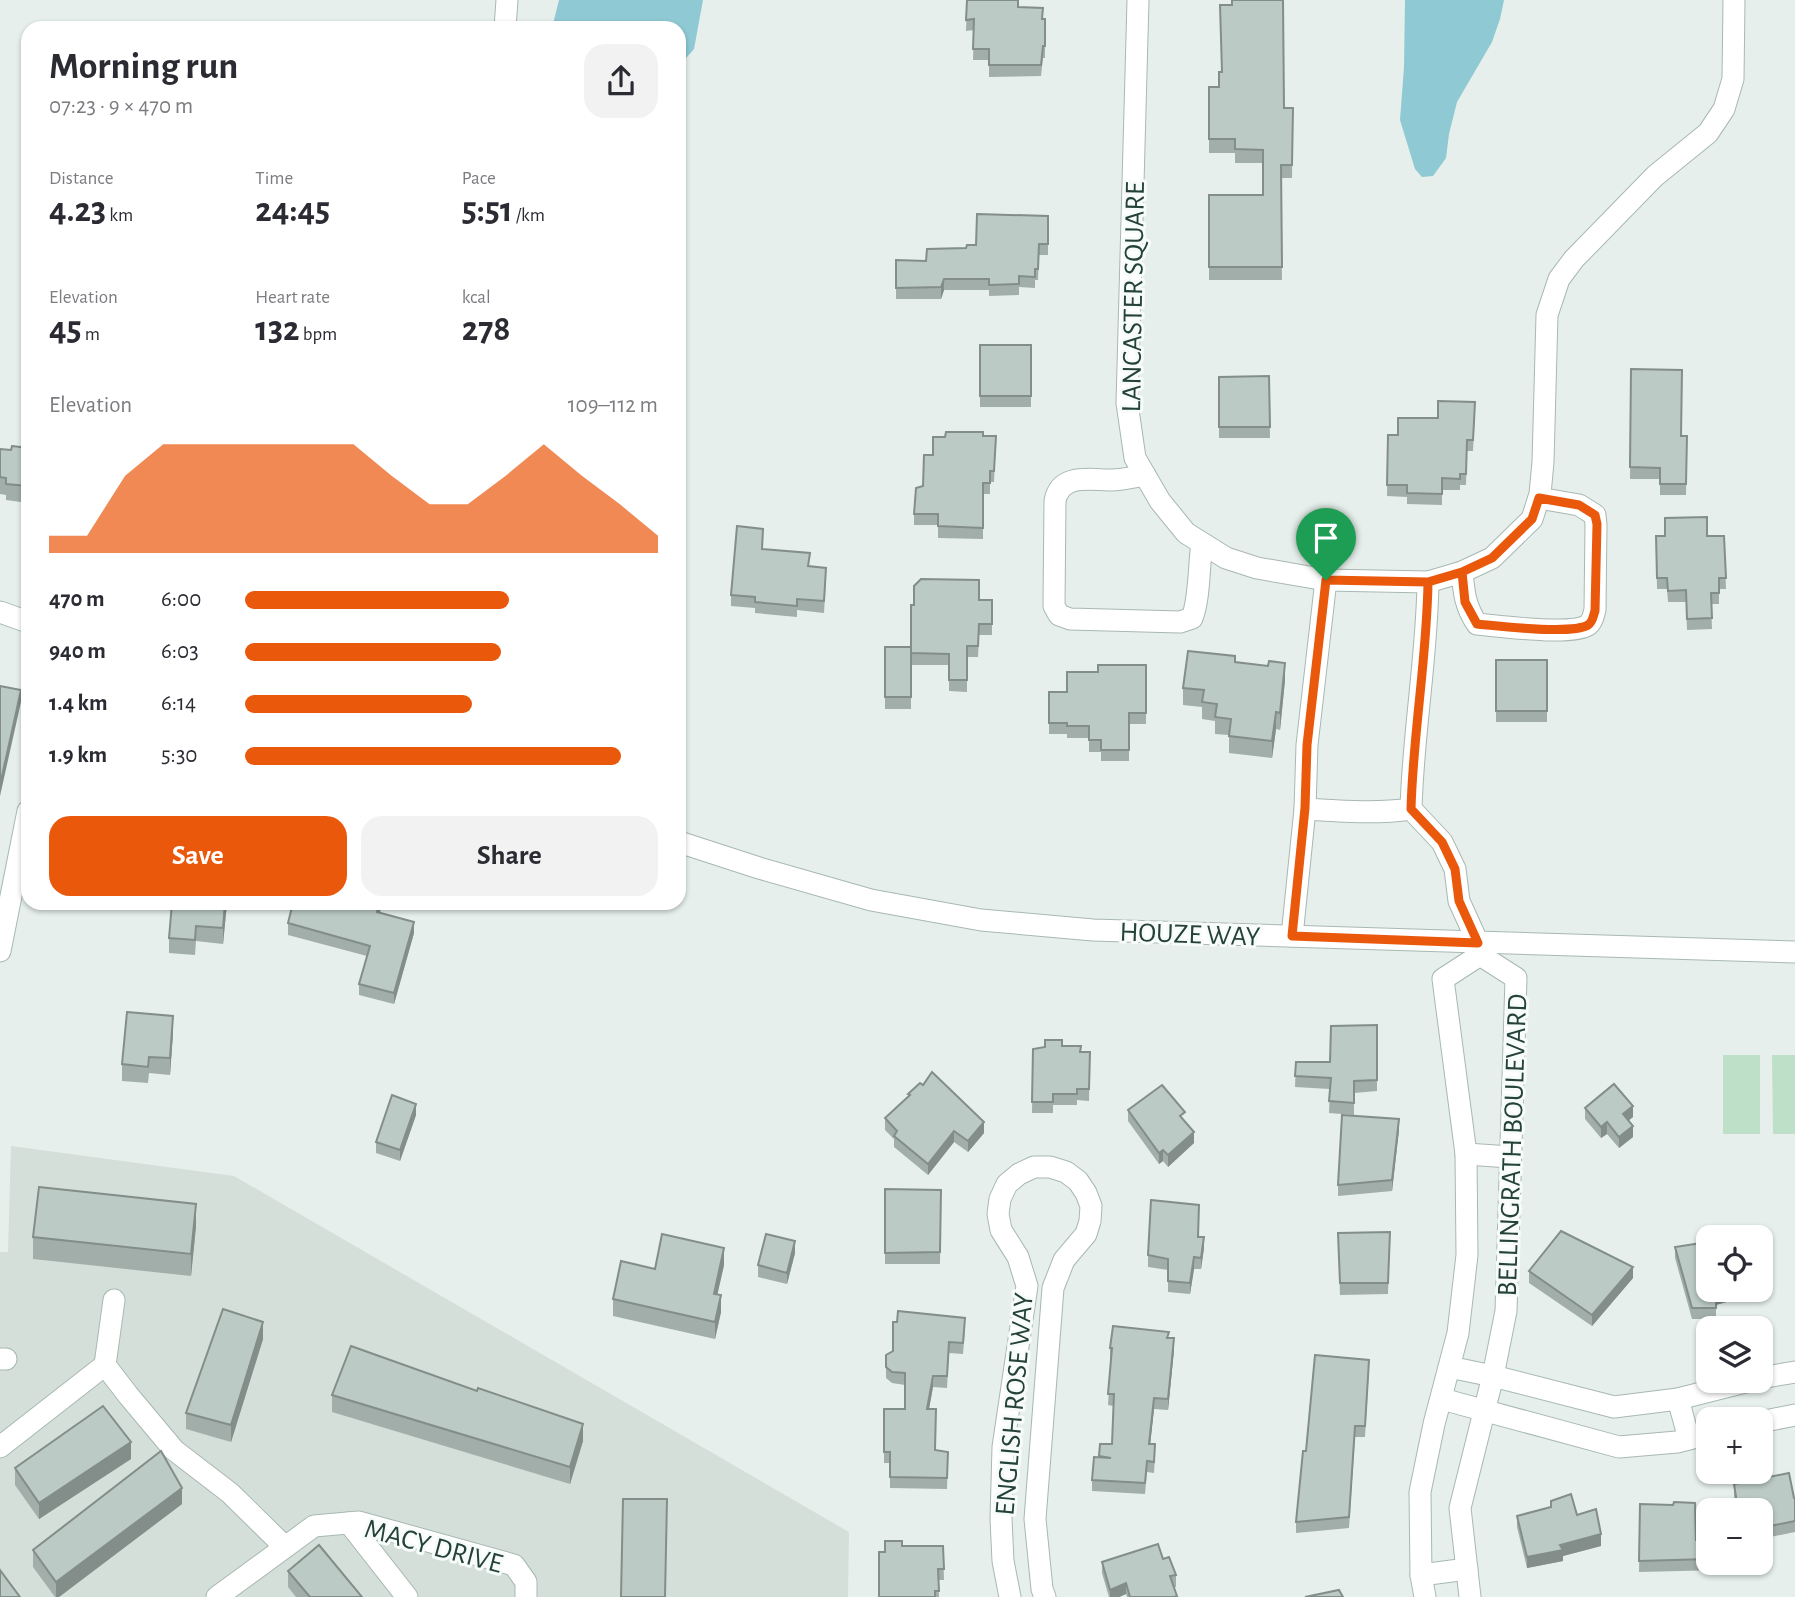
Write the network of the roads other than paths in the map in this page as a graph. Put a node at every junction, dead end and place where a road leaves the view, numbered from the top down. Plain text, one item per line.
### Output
1 (507, 0) edge
2 (1138, 0) edge
3 (1734, 0) edge
4 (506, 21) edge
5 (1145, 475) junction
6 (1539, 498) junction
7 (1205, 545) junction
8 (1462, 572) junction
9 (1326, 580) junction
10 (1428, 582) junction
11 (0, 612) edge
12 (21, 620) edge
13 (1305, 808) junction
14 (1411, 809) junction
15 (686, 844) edge
16 (21, 846) edge
17 (1292, 936) junction
18 (1479, 949) junction
19 (0, 951) edge
20 (1795, 953) edge
21 (1466, 1153) junction
22 (1510, 1157) junction
23 (1027, 1286) junction
24 (1053, 1288) junction
25 (114, 1300) dead end
26 (105, 1365) junction
27 (1449, 1367) junction
28 (1795, 1372) edge
29 (1493, 1376) junction
30 (1773, 1376) edge
31 (1702, 1393) edge
32 (1442, 1399) junction
33 (1678, 1399) junction
34 (1483, 1410) junction
35 (1795, 1415) edge
36 (1773, 1419) edge
37 (1696, 1433) edge
38 (1696, 1437) edge
39 (0, 1447) edge
40 (1001, 1519) junction
41 (1035, 1519) junction
42 (349, 1523) junction
43 (285, 1547) junction
44 (1467, 1569) junction
45 (1421, 1574) junction
46 (217, 1597) edge
47 (407, 1597) edge
48 (526, 1597) edge
49 (1010, 1597) edge
50 (1045, 1597) edge
51 (1424, 1597) edge
52 (1470, 1597) edge

1 - 4 street
2 - 5 street, LANCASTER SQUARE
3 - 6 street, LANCASTER SQUARE
5 - 7 street, LANCASTER SQUARE
5 - 7 street
6 - 8 street, LANCASTER SQUARE
6 - 8 street
7 - 9 street, LANCASTER SQUARE
8 - 10 street, LANCASTER SQUARE
9 - 10 street, LANCASTER SQUARE
9 - 13 street
10 - 14 street
11 - 12 street
13 - 14 street
13 - 17 street
14 - 18 street
15 - 17 street, HOUZE WAY
16 - 19 street
17 - 18 street, HOUZE WAY
18 - 20 street, HOUZE WAY
18 - 21 street, BELLINGRATH BOULEVARD
18 - 22 street, BELLINGRATH BOULEVARD
21 - 22 street
21 - 27 street, BELLINGRATH BOULEVARD
22 - 29 street, BELLINGRATH BOULEVARD
23 - 24 street
23 - 24 street, ENGLISH ROSE WAY
23 - 40 street, ENGLISH ROSE WAY
24 - 41 street, ENGLISH ROSE WAY
25 - 26 street
26 - 39 street
26 - 43 street
27 - 29 street
27 - 32 street, BELLINGRATH BOULEVARD
28 - 30 street
29 - 33 street
29 - 34 street, BELLINGRATH BOULEVARD
31 - 33 street
32 - 34 street
32 - 45 street, BELLINGRATH BOULEVARD
33 - 37 street
34 - 38 street
34 - 44 street, BELLINGRATH BOULEVARD
35 - 36 street
40 - 41 street
40 - 49 street, ENGLISH ROSE WAY
41 - 50 street, ENGLISH ROSE WAY
42 - 43 street, MACY DRIVE
42 - 47 street
42 - 48 street, MACY DRIVE
43 - 46 street, MACY DRIVE
44 - 45 street
44 - 52 street, BELLINGRATH BOULEVARD
45 - 51 street, BELLINGRATH BOULEVARD

